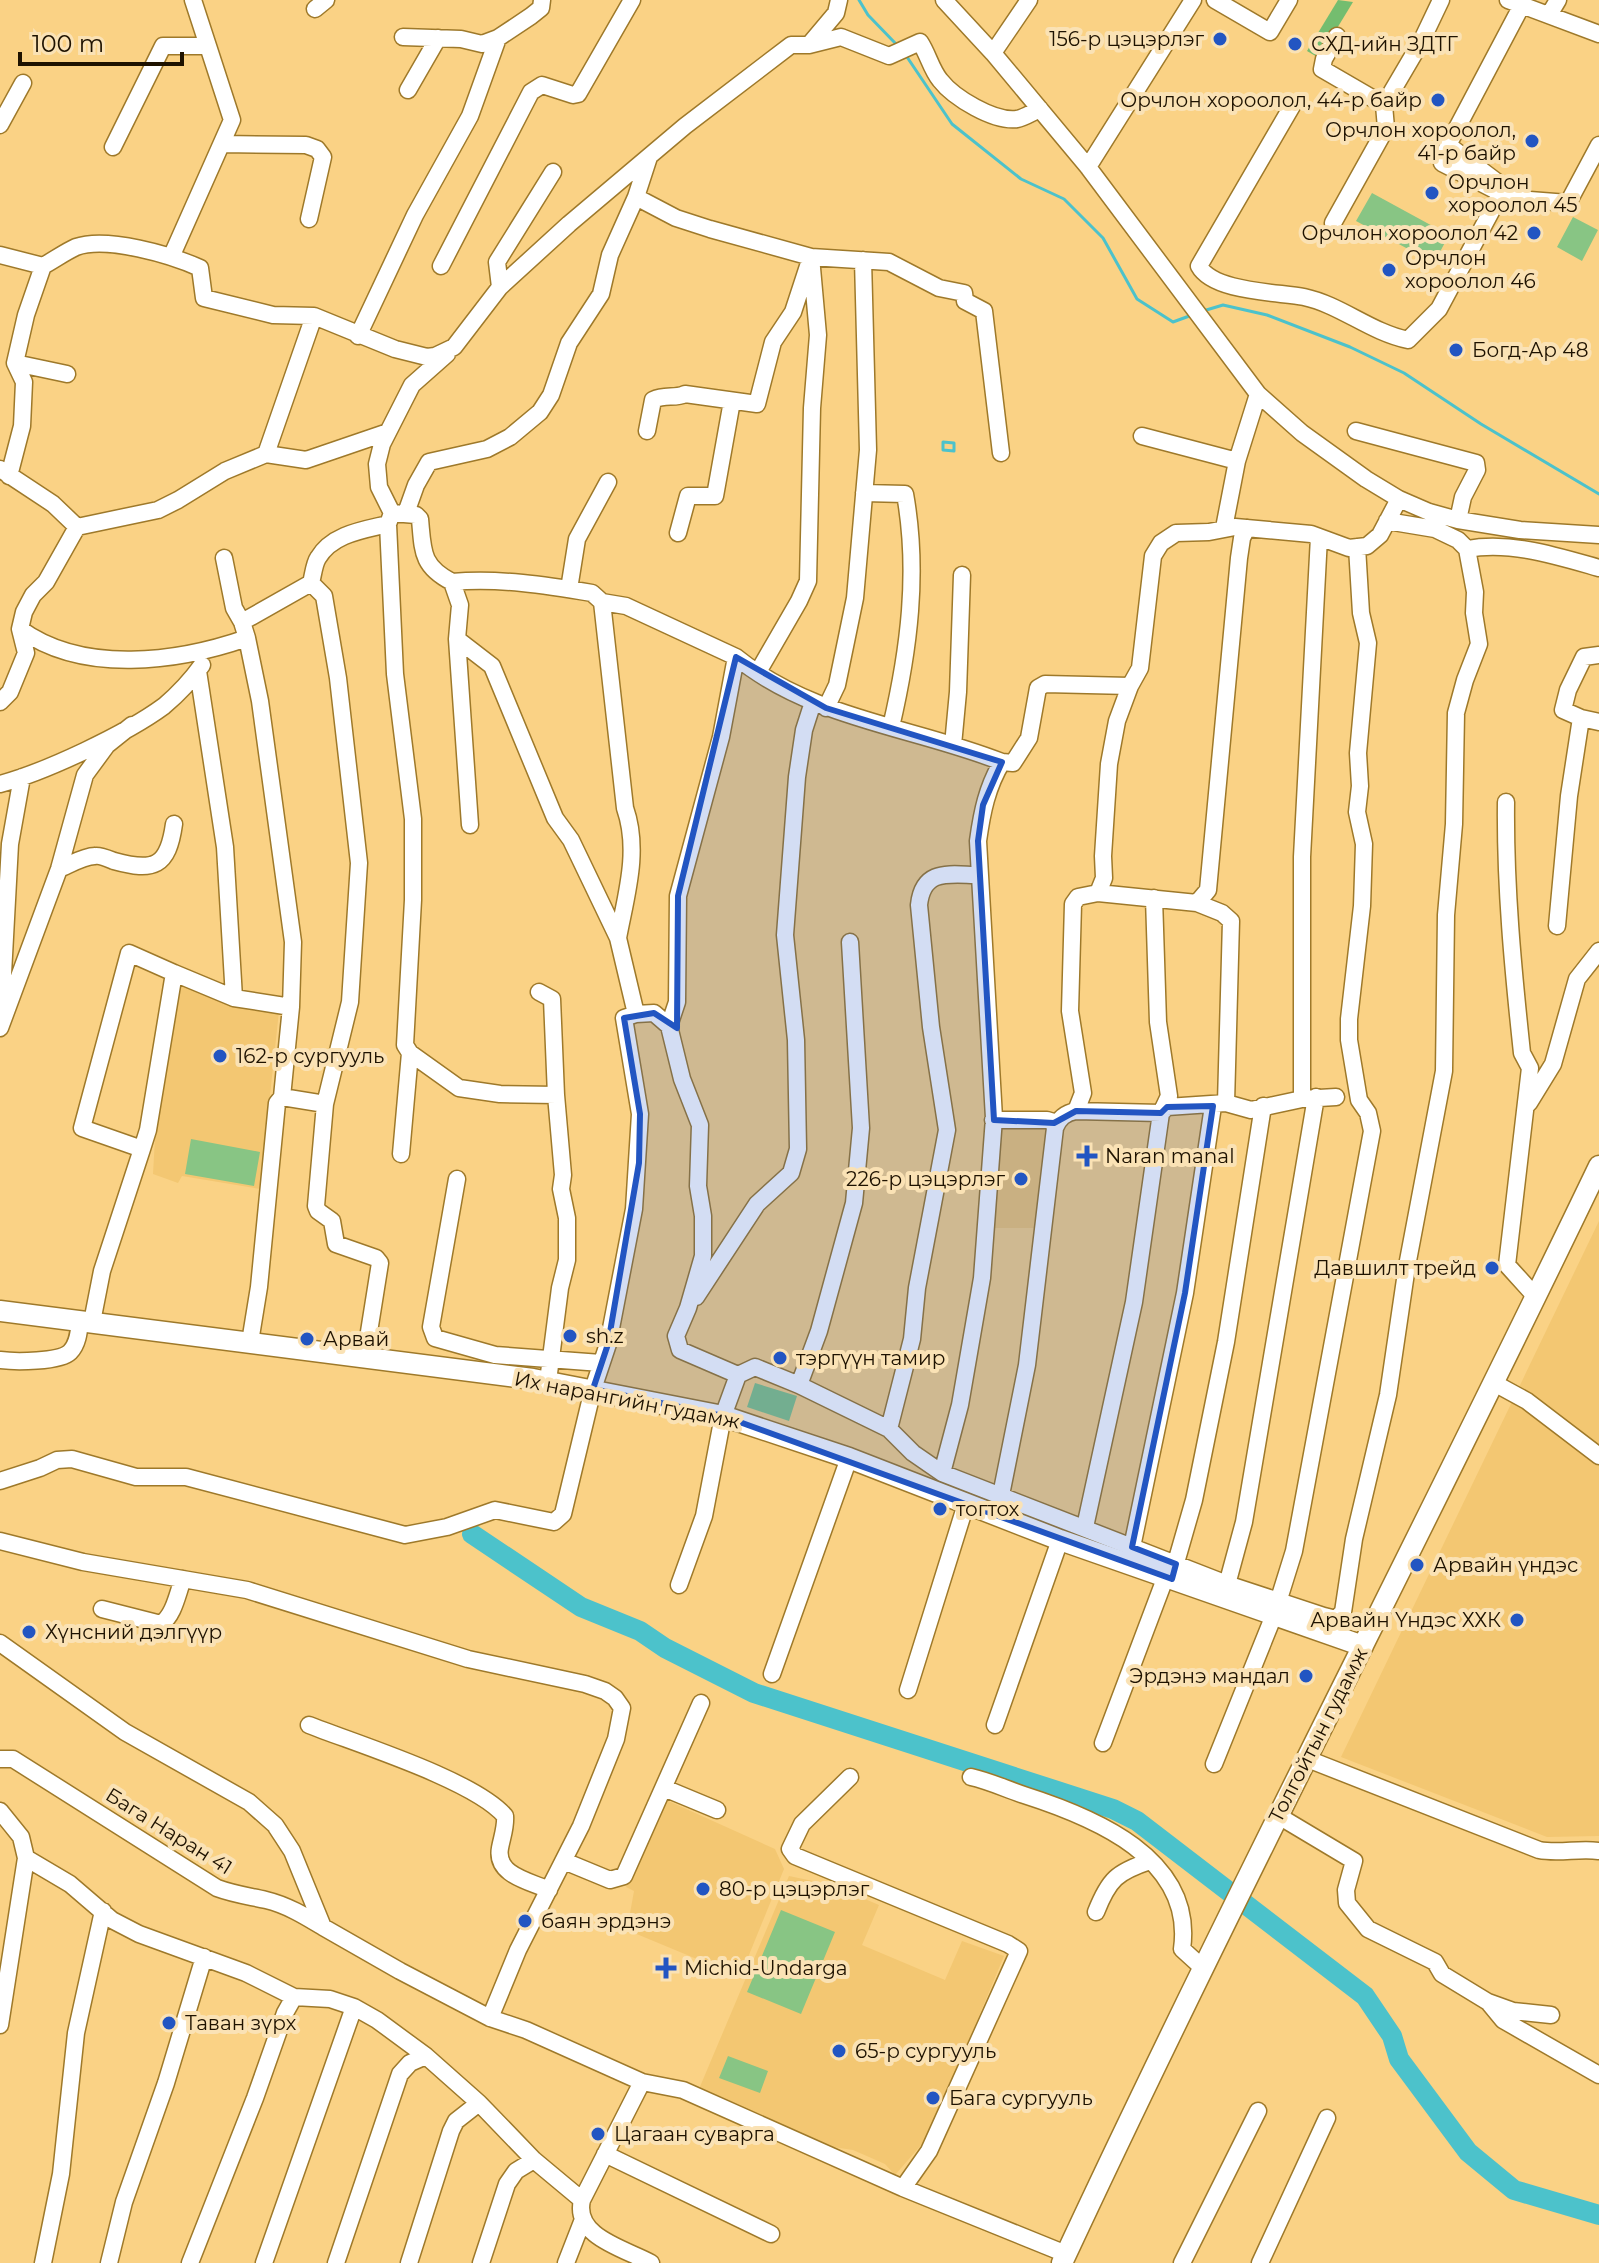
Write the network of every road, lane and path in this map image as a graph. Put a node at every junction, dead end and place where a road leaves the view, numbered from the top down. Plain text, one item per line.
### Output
1 (193, 0) edge
2 (542, 0) edge
3 (632, 0) edge
4 (839, 0) edge
5 (944, 0) edge
6 (1029, 0) edge
7 (1193, 0) edge
8 (1215, 0) edge
9 (1289, 0) edge
10 (1441, 0) edge
11 (1558, 0) edge
12 (1515, 3) edge
13 (1549, 15) junction
14 (1599, 34) edge
15 (1337, 36) dead end
16 (403, 37) dead end
17 (438, 38) junction
18 (498, 38) junction
19 (809, 45) junction
20 (208, 46) junction
21 (993, 53) junction
22 (23, 83) dead end
23 (408, 90) dead end
24 (1384, 105) junction
25 (1292, 106) dead end
26 (1040, 109) junction
27 (0, 125) edge
28 (222, 144) junction
29 (1448, 145) junction
30 (1599, 145) edge
31 (113, 147) dead end
32 (649, 157) junction
33 (1088, 167) junction
34 (553, 172) dead end
35 (1501, 193) junction
36 (636, 197) junction
37 (1519, 199) junction
38 (309, 219) dead end
39 (1333, 223) dead end
40 (0, 255) edge
41 (172, 255) junction
42 (811, 257) junction
43 (863, 260) junction
44 (43, 266) junction
45 (441, 266) dead end
46 (500, 287) junction
47 (314, 316) junction
48 (358, 336) junction
49 (454, 347) junction
50 (15, 363) junction
51 (67, 374) dead end
52 (1258, 394) junction
53 (732, 401) junction
54 (647, 431) dead end
55 (1356, 431) dead end
56 (388, 432) junction
57 (1142, 436) dead end
58 (1001, 453) dead end
59 (266, 454) junction
60 (1237, 461) junction
61 (4, 473) edge
62 (608, 482) dead end
63 (864, 493) junction
64 (1399, 499) junction
65 (395, 517) junction
66 (1458, 520) junction
67 (1387, 521) junction
68 (77, 527) junction
69 (1224, 528) junction
70 (1247, 528) junction
71 (678, 533) dead end
72 (1599, 535) edge
73 (1319, 537) junction
74 (1357, 547) junction
75 (1467, 549) junction
76 (224, 558) dead end
77 (1599, 568) edge
78 (962, 575) dead end
79 (452, 582) junction
80 (311, 583) junction
81 (569, 589) junction
82 (602, 602) junction
83 (20, 629) junction
84 (244, 630) junction
85 (457, 639) junction
86 (212, 650) junction
87 (1599, 655) edge
88 (736, 657) junction
89 (198, 671) junction
90 (758, 672) junction
91 (1130, 686) junction
92 (0, 702) edge
93 (820, 705) junction
94 (1581, 718) junction
95 (1599, 722) edge
96 (132, 725) junction
97 (891, 727) junction
98 (953, 745) junction
99 (1002, 762) junction
100 (22, 777) junction
101 (0, 784) edge
102 (1506, 802) dead end
103 (174, 824) dead end
104 (470, 825) dead end
105 (59, 869) junction
106 (980, 875) junction
107 (1098, 893) junction
108 (1154, 898) junction
109 (1197, 903) junction
110 (1557, 926) dead end
111 (618, 938) junction
112 (850, 942) dead end
113 (1599, 951) edge
114 (174, 973) junction
115 (539, 992) dead end
116 (234, 998) junction
117 (291, 1007) junction
118 (636, 1014) junction
119 (0, 1026) edge
120 (669, 1026) junction
121 (410, 1053) junction
122 (556, 1095) junction
123 (282, 1097) junction
124 (1336, 1097) dead end
125 (1309, 1098) junction
126 (325, 1104) junction
127 (1220, 1105) junction
128 (1263, 1106) junction
129 (1527, 1108) junction
130 (1076, 1111) junction
131 (1161, 1113) junction
132 (993, 1120) junction
133 (1057, 1123) junction
134 (142, 1149) junction
135 (401, 1154) dead end
136 (1599, 1166) edge
137 (457, 1179) dead end
138 (1536, 1297) junction
139 (688, 1308) junction
140 (0, 1311) edge
141 (86, 1322) junction
142 (250, 1342) junction
143 (365, 1357) junction
144 (0, 1360) edge
145 (601, 1363) junction
146 (494, 1364) junction
147 (549, 1371) junction
148 (738, 1375) junction
149 (1494, 1383) junction
150 (799, 1385) junction
151 (593, 1389) junction
152 (723, 1416) junction
153 (889, 1429) junction
154 (1599, 1456) edge
155 (849, 1458) junction
156 (942, 1473) junction
157 (0, 1481) edge
158 (1001, 1495) junction
159 (966, 1504) junction
160 (1085, 1527) junction
161 (1060, 1540) junction
162 (0, 1541) edge
163 (1132, 1547) junction
164 (1171, 1573) junction
165 (183, 1579) junction
166 (679, 1585) dead end
167 (1225, 1591) junction
168 (1277, 1608) junction
169 (102, 1609) dead end
170 (1322, 1624) junction
171 (0, 1643) edge
172 (1363, 1646) junction
173 (772, 1674) dead end
174 (908, 1690) dead end
175 (701, 1703) dead end
176 (309, 1725) dead end
177 (995, 1725) dead end
178 (1103, 1743) dead end
179 (1305, 1758) junction
180 (0, 1759) edge
181 (1214, 1764) dead end
182 (850, 1777) dead end
183 (971, 1777) dead end
184 (664, 1788) junction
185 (717, 1810) dead end
186 (0, 1811) edge
187 (1277, 1815) junction
188 (1599, 1851) edge
189 (26, 1858) junction
190 (564, 1861) junction
191 (1150, 1861) junction
192 (549, 1890) junction
193 (103, 1911) junction
194 (1096, 1912) dead end
195 (323, 1927) junction
196 (204, 1957) junction
197 (1207, 1962) junction
198 (294, 1997) junction
199 (1488, 2002) junction
200 (354, 2007) junction
201 (1551, 2015) dead end
202 (490, 2018) junction
203 (0, 2025) edge
204 (426, 2056) junction
205 (1599, 2075) edge
206 (642, 2082) junction
207 (479, 2103) junction
208 (1258, 2111) dead end
209 (1327, 2118) dead end
210 (605, 2154) junction
211 (534, 2160) junction
212 (903, 2188) junction
213 (582, 2200) junction
214 (582, 2222) junction
215 (771, 2234) dead end
216 (1064, 2259) edge
217 (647, 2262) edge
218 (43, 2263) edge
219 (109, 2263) edge
220 (190, 2263) edge
221 (264, 2263) edge
222 (336, 2263) edge
223 (409, 2263) edge
224 (481, 2263) edge
225 (566, 2263) edge
226 (1182, 2263) edge
227 (1260, 2263) edge

1 - 20 street
2 - 18 street
3 - 45 street
4 - 19 street
5 - 21 street
6 - 21 street
7 - 33 street
8 - 9 street
10 - 24 street
11 - 13 street
12 - 13 street
12 - 29 street
13 - 14 street
15 - 24 street
16 - 17 street
17 - 18 street
17 - 23 street
18 - 48 street
19 - 26 street
19 - 32 street
20 - 28 street
20 - 31 street
21 - 26 street
22 - 27 street
24 - 39 street
25 - 35 street
26 - 33 street
28 - 38 street
28 - 41 street
29 - 35 street
29 - 37 street
30 - 37 street
32 - 36 street
32 - 46 street
33 - 52 street
34 - 46 street
35 - 37 street
36 - 42 street
36 - 65 street
40 - 44 street
41 - 44 street
41 - 47 street
42 - 43 street
42 - 53 street
42 - 90 street
43 - 58 street
43 - 63 street
44 - 50 street
46 - 49 street
47 - 48 street
47 - 59 street
48 - 49 street
49 - 56 street
50 - 51 street
50 - 61 street
52 - 60 street
52 - 64 street
53 - 54 street
53 - 71 street
55 - 66 street
56 - 59 street
56 - 65 street
57 - 60 street
59 - 68 street
60 - 69 street
61 - 68 street
62 - 81 street
63 - 93 street
63 - 97 street
64 - 66 street
64 - 67 street
65 - 79 street
65 - 80 street
65 - 121 street
66 - 72 street
67 - 74 street
67 - 75 street
68 - 83 street
69 - 70 street
69 - 91 street
70 - 73 street
70 - 109 street
73 - 74 street
73 - 125 street
74 - 168 street
75 - 77 street
75 - 170 street
76 - 84 street
78 - 98 street
79 - 81 street
79 - 85 street
80 - 84 street
80 - 126 street
81 - 82 street
82 - 88 street
82 - 111 street
83 - 86 street
83 - 92 street
84 - 86 street
84 - 117 street
85 - 104 street
85 - 111 street
86 - 89 street
87 - 94 street
88 - 90 street
88 - 120 street
89 - 96 street
89 - 116 street
90 - 93 street
91 - 99 street
91 - 107 street
93 - 97 street
93 - 139 street
94 - 95 street
94 - 110 street
96 - 100 street
96 - 105 street
97 - 98 street
98 - 99 street
99 - 106 street
100 - 101 street
100 - 119 street
102 - 129 street
103 - 105 street
105 - 119 street
106 - 132 street
106 - 153 street
107 - 108 street
107 - 130 street
108 - 109 street
108 - 131 street
109 - 127 street
111 - 118 street
112 - 150 street
113 - 129 street
114 - 116 street
114 - 134 street
114 - 134 street
115 - 122 street
116 - 117 street
117 - 123 street
118 - 120 street
118 - 145 street
120 - 139 street
121 - 122 street
121 - 135 street
122 - 147 street
123 - 126 street
123 - 142 street
124 - 125 street
125 - 128 street
125 - 167 street
126 - 143 street
127 - 128 street
127 - 131 street
127 - 163 street
128 - 164 street
129 - 138 street
130 - 131 street
130 - 133 street
131 - 160 street
132 - 133 street
132 - 156 street
133 - 158 street
134 - 141 street
136 - 138 main road, Толгойтын гудамж
137 - 146 street
138 - 149 main road, Толгойтын гудамж
139 - 148 street
140 - 141 main road, Их нарангийн гудамж
141 - 142 main road, Их нарангийн гудамж
141 - 144 street
142 - 143 main road, Их нарангийн гудамж
143 - 146 main road, Их нарангийн гудамж
145 - 147 street
145 - 151 street
146 - 147 main road, Их нарангийн гудамж
147 - 151 main road, Их нарангийн гудамж
148 - 150 street
148 - 152 street
149 - 154 street
149 - 172 main road, Толгойтын гудамж
150 - 153 street
151 - 152 main road, Их нарангийн гудамж
151 - 157 street
152 - 155 main road, Их нарангийн гудамж
152 - 166 street
153 - 156 street
155 - 159 main road, Их нарангийн гудамж
155 - 173 street
156 - 158 street
158 - 160 street
159 - 161 main road, Их нарангийн гудамж
159 - 174 street
160 - 163 street
161 - 164 main road, Их нарангийн гудамж
161 - 177 street
162 - 165 street
163 - 164 street
164 - 167 main road, Их нарангийн гудамж
164 - 178 street
165 - 169 street
165 - 190 street
167 - 168 main road, Их нарангийн гудамж
168 - 170 main road, Их нарангийн гудамж
168 - 181 street
170 - 172 main road, Их нарангийн гудамж
171 - 195 street
172 - 179 main road, Толгойтын гудамж
175 - 184 street
176 - 192 street
179 - 187 main road, Толгойтын гудамж
179 - 188 street
180 - 195 street, Бага Наран 41
182 - 212 street
183 - 191 street
184 - 185 street
184 - 190 street
186 - 189 street
187 - 197 main road, Толгойтын гудамж
187 - 199 street
189 - 193 street
189 - 203 street
190 - 192 street
191 - 194 street
191 - 197 street
192 - 202 street
193 - 196 street
193 - 218 street
195 - 202 street, Бага Наран 41
196 - 198 street
196 - 219 street
197 - 216 main road, Толгойтын гудамж
198 - 200 street
198 - 220 street
199 - 201 street
199 - 205 street
200 - 204 street
200 - 221 street
202 - 206 street, Бага Наран 41
204 - 207 street
204 - 222 street
206 - 210 street
206 - 212 street, Бага Наран 41
207 - 211 street
207 - 223 street
208 - 226 street
209 - 227 street
210 - 213 street
210 - 215 street
211 - 213 street
211 - 224 street
212 - 216 street, Бага Наран 41
213 - 214 street
214 - 217 street
214 - 225 street

